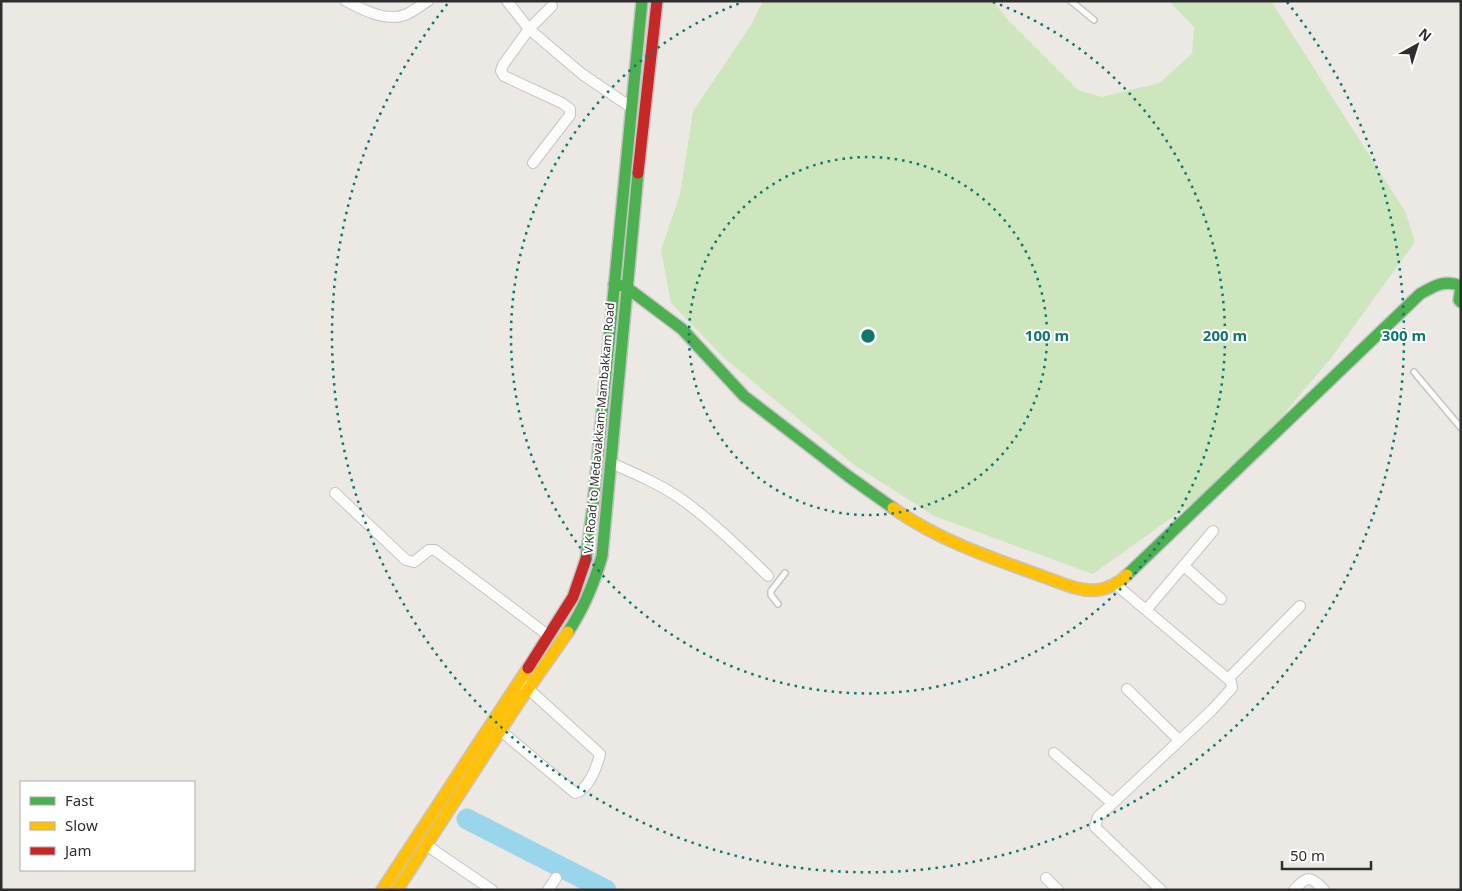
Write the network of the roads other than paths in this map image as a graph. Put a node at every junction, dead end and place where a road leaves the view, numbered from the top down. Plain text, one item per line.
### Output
1 (346, 1) edge
2 (428, 1) edge
3 (507, 1) edge
4 (642, 1) edge
5 (657, 1) edge
6 (1071, 1) edge
7 (552, 6) dead end
8 (1094, 20) dead end
9 (529, 29) junction
10 (632, 108) junction
11 (533, 163) dead end
12 (614, 284) junction
13 (1461, 286) edge
14 (626, 287) junction
15 (1461, 302) edge
16 (1414, 372) dead end
17 (1461, 428) edge
18 (611, 463) junction
19 (335, 493) dead end
20 (1213, 531) dead end
21 (1184, 566) junction
22 (785, 573) dead end
23 (768, 576) joint
24 (777, 584) junction
25 (1115, 584) junction
26 (1221, 599) dead end
27 (778, 604) dead end
28 (1300, 606) dead end
29 (1146, 610) junction
30 (549, 636) junction
31 (1228, 679) junction
32 (519, 680) junction
33 (529, 688) junction
34 (1127, 689) dead end
35 (501, 731) junction
36 (1179, 740) junction
37 (1054, 753) dead end
38 (1112, 803) junction
39 (426, 845) junction
40 (556, 878) dead end
41 (1046, 878) dead end
42 (1152, 881) junction
43 (382, 890) edge
44 (397, 890) edge
45 (492, 890) edge
46 (548, 890) edge
47 (1058, 890) edge
48 (1144, 890) edge
49 (1161, 890) edge
50 (1294, 890) edge
51 (1324, 890) edge

1 - 2 street
3 - 9 street
4 - 10 street, V.K Road to Medavakkam-Mambakkam Road
5 - 14 street, V.K Road to Medavakkam-Mambakkam Road
6 - 8 lane
7 - 9 street
9 - 10 street
9 - 11 street
10 - 12 street, V.K Road to Medavakkam-Mambakkam Road
12 - 14 street
12 - 30 street, V.K Road to Medavakkam-Mambakkam Road
13 - 15 street
13 - 25 street
14 - 18 street, V.K Road to Medavakkam-Mambakkam Road
14 - 25 street
16 - 17 lane
18 - 23 street
18 - 33 street, V.K Road to Medavakkam-Mambakkam Road
19 - 30 street
20 - 21 street
21 - 26 street
21 - 29 street
22 - 24 lane
23 - 24 lane
24 - 27 lane
25 - 29 street
28 - 31 street
29 - 31 street
30 - 32 street, V.K Road to Medavakkam-Mambakkam Road
31 - 36 street
32 - 33 street
32 - 43 street, V.K Road to Medavakkam-Mambakkam Road
33 - 35 street, V.K Road to Medavakkam-Mambakkam Road
33 - 35 street
34 - 36 street
35 - 39 street, V.K Road to Medavakkam-Mambakkam Road
36 - 38 street
37 - 38 street
38 - 42 street
39 - 44 street, V.K Road to Medavakkam-Mambakkam Road
39 - 45 street
40 - 46 street
41 - 47 street
42 - 48 street
42 - 49 street
50 - 51 street

